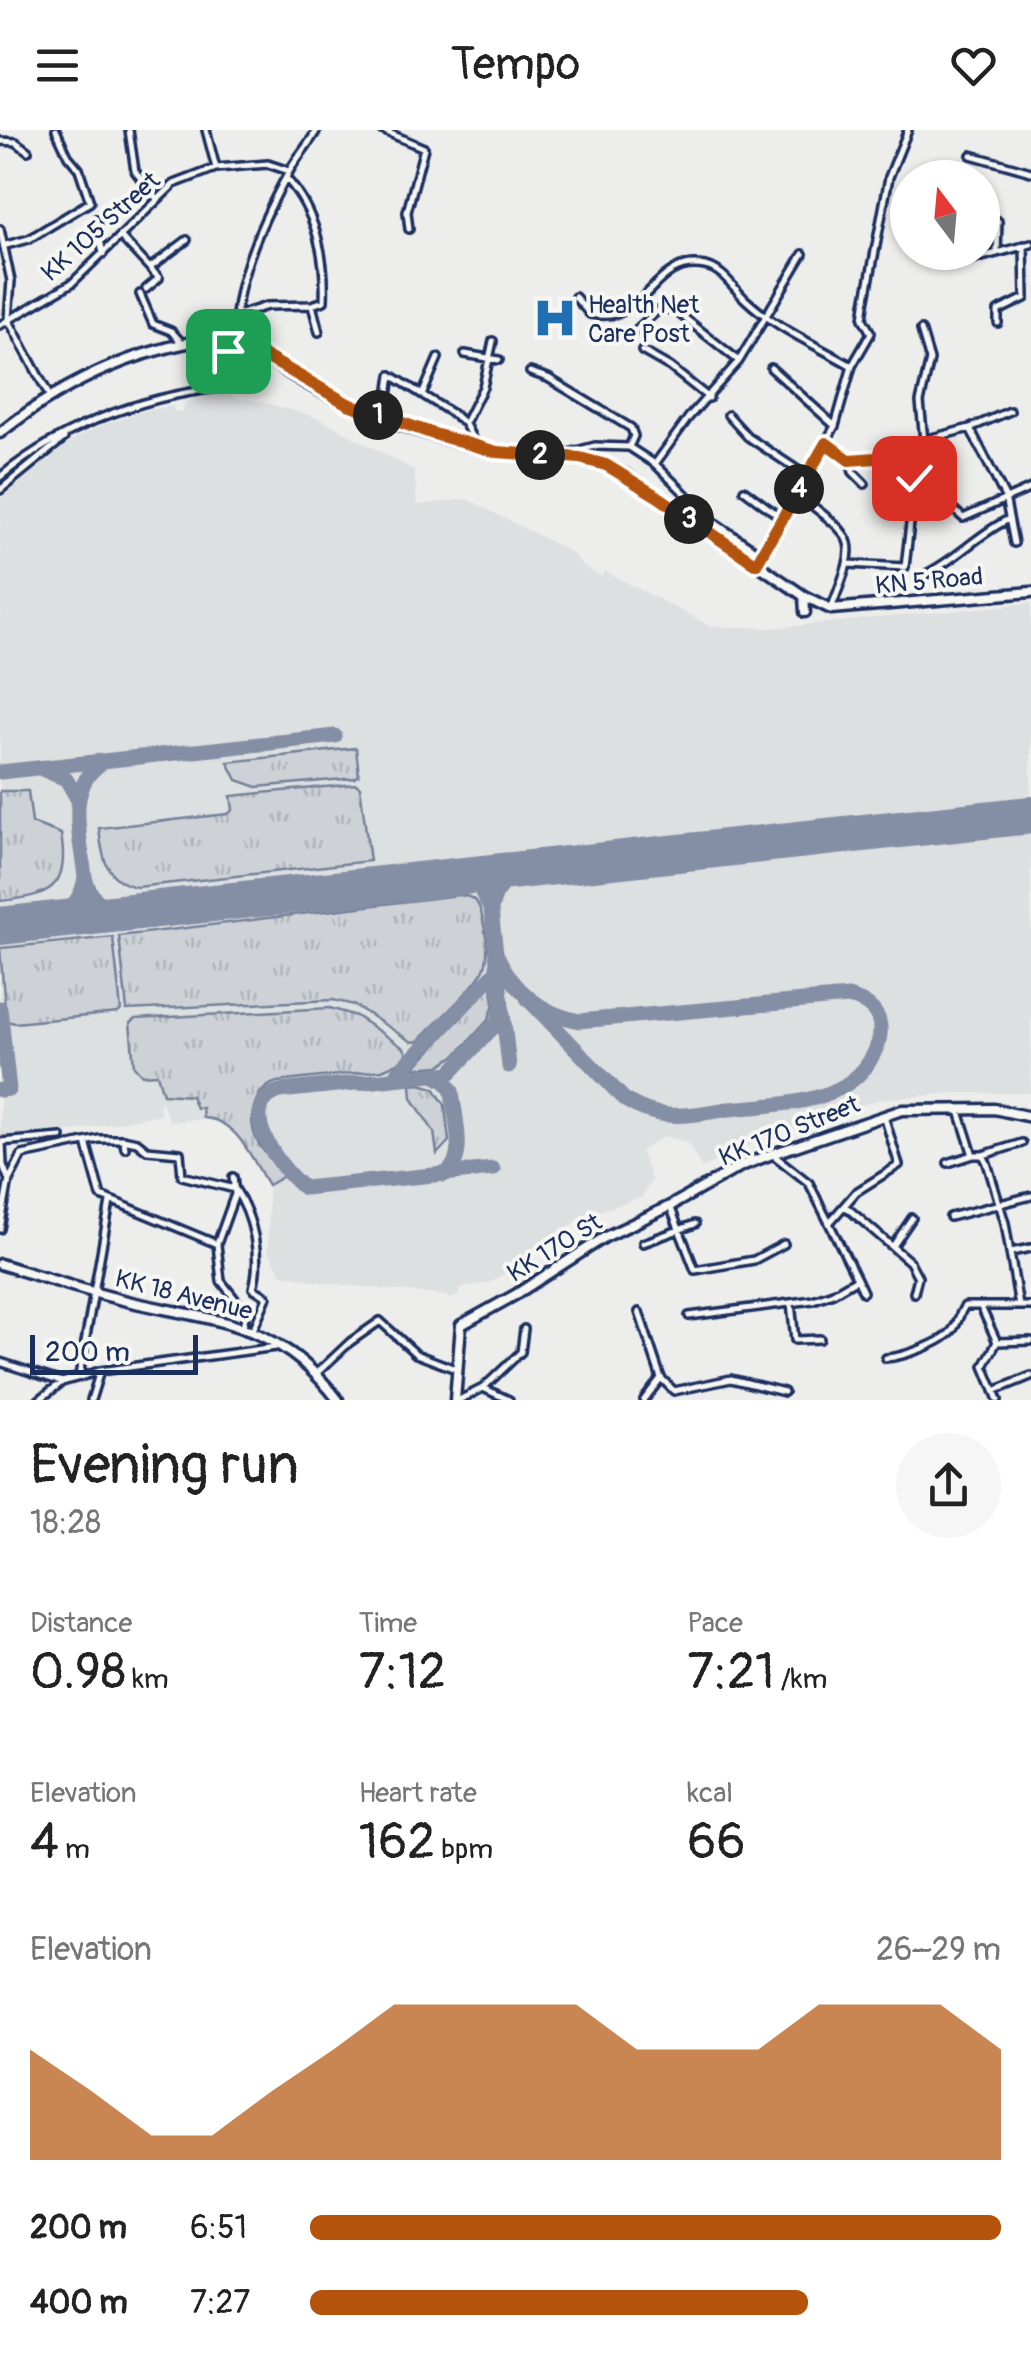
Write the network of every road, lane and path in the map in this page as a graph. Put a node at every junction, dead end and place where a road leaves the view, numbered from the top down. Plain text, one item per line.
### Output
1 (56, 130) edge
2 (129, 130) edge
3 (206, 130) edge
4 (317, 130) edge
5 (382, 130) edge
6 (908, 130) edge
7 (0, 142) edge
8 (28, 151) dead end
9 (971, 155) dead end
10 (216, 168) junction
11 (1031, 172) edge
12 (288, 174) junction
13 (156, 198) junction
14 (96, 219) dead end
15 (0, 228) edge
16 (409, 229) dead end
17 (121, 237) junction
18 (187, 240) dead end
19 (1028, 244) edge
20 (6, 245) junction
21 (1000, 251) edge
22 (103, 254) junction
23 (803, 254) dead end
24 (151, 267) junction
25 (576, 297) dead end
26 (4, 303) edge
27 (312, 305) junction
28 (766, 315) junction
29 (235, 316) junction
30 (8, 319) junction
31 (998, 324) dead end
32 (0, 325) edge
33 (922, 330) dead end
34 (318, 332) dead end
35 (633, 334) dead end
36 (237, 336) junction
37 (198, 341) junction
38 (493, 341) dead end
39 (183, 344) junction
40 (228, 351) junction
41 (642, 351) dead end
42 (241, 354) junction
43 (465, 354) dead end
44 (263, 355) junction
45 (438, 358) dead end
46 (490, 358) junction
47 (498, 360) dead end
48 (739, 361) junction
49 (852, 366) junction
50 (770, 368) dead end
51 (530, 372) dead end
52 (423, 393) junction
53 (50, 397) junction
54 (709, 398) junction
55 (1010, 411) dead end
56 (728, 415) dead end
57 (385, 418) junction
58 (465, 424) junction
59 (834, 426) junction
60 (79, 428) junction
61 (970, 428) junction
62 (0, 433) edge
63 (826, 443) junction
64 (476, 446) junction
65 (630, 447) junction
66 (558, 456) junction
67 (849, 460) junction
68 (655, 464) junction
69 (807, 476) junction
70 (0, 477) edge
71 (865, 484) dead end
72 (928, 486) dead end
73 (1031, 488) edge
74 (0, 490) edge
75 (744, 490) dead end
76 (796, 494) junction
77 (1005, 497) junction
78 (703, 511) junction
79 (1009, 518) junction
80 (783, 519) junction
81 (694, 524) junction
82 (1014, 543) dead end
83 (761, 554) junction
84 (756, 564) junction
85 (848, 564) junction
86 (926, 574) dead end
87 (1031, 592) edge
88 (804, 596) junction
89 (831, 608) junction
90 (805, 612) dead end
91 (959, 1111) junction
92 (884, 1114) junction
93 (1031, 1117) edge
94 (61, 1137) dead end
95 (123, 1139) junction
96 (1, 1142) edge
97 (86, 1142) junction
98 (1022, 1143) dead end
99 (124, 1148) dead end
100 (772, 1154) junction
101 (973, 1155) junction
102 (983, 1155) junction
103 (948, 1163) dead end
104 (234, 1178) dead end
105 (9, 1180) junction
106 (235, 1189) junction
107 (1031, 1196) edge
108 (110, 1201) junction
109 (1000, 1204) junction
110 (670, 1206) junction
111 (845, 1206) junction
112 (950, 1217) dead end
113 (912, 1218) dead end
114 (830, 1222) junction
115 (695, 1224) dead end
116 (0, 1229) edge
117 (680, 1230) junction
118 (217, 1244) junction
119 (643, 1244) dead end
120 (784, 1244) dead end
121 (893, 1246) junction
122 (1031, 1248) edge
123 (1010, 1252) junction
124 (0, 1264) edge
125 (857, 1279) junction
126 (863, 1292) dead end
127 (914, 1293) dead end
128 (96, 1294) junction
129 (790, 1302) junction
130 (1019, 1306) junction
131 (1031, 1306) edge
132 (981, 1307) junction
133 (639, 1312) dead end
134 (689, 1316) dead end
135 (248, 1328) junction
136 (524, 1329) dead end
137 (820, 1340) dead end
138 (1031, 1341) edge
139 (997, 1342) junction
140 (282, 1346) junction
141 (886, 1358) dead end
142 (0, 1362) edge
143 (458, 1370) junction
144 (100, 1371) junction
145 (317, 1373) junction
146 (79, 1376) junction
147 (1031, 1376) edge
148 (662, 1378) junction
149 (62, 1382) junction
150 (483, 1388) junction
151 (784, 1392) dead end
152 (994, 1392) junction
153 (39, 1400) edge
154 (91, 1400) edge
155 (338, 1400) edge
156 (457, 1400) edge
157 (508, 1400) edge
158 (644, 1400) edge
159 (998, 1400) edge

1 - 20 street
2 - 13 street
3 - 10 street
4 - 12 street
5 - 16 street
6 - 49 street
7 - 8 street
9 - 11 street
10 - 12 street, KK 105 Street
10 - 13 street, KK 105 Street
12 - 27 street
12 - 29 street
13 - 17 street, KK 105 Street
14 - 22 street
15 - 20 street
17 - 22 street, KK 105 Street
17 - 24 street
18 - 24 street
19 - 21 street
19 - 31 street
20 - 26 street
22 - 30 street, KK 105 Street
23 - 28 street
24 - 39 street
25 - 28 street
26 - 30 street
27 - 29 street
27 - 34 street
28 - 48 street
28 - 49 street
29 - 36 street
30 - 32 street, KK 105 Street
30 - 53 street
33 - 61 street
35 - 48 street
36 - 37 main road
36 - 40 main road
36 - 42 main road
36 - 44 main road
37 - 39 main road
37 - 40 main road
38 - 46 street
39 - 53 main road
40 - 42 main road
41 - 54 street
42 - 44 main road
42 - 60 street
43 - 46 street
44 - 57 main road
45 - 52 street
46 - 47 street
46 - 58 street
48 - 54 street
49 - 59 street
50 - 59 street
51 - 65 street
52 - 57 street
52 - 58 street
53 - 62 main road
54 - 68 street
55 - 61 street
56 - 69 street
57 - 64 main road
58 - 64 street
59 - 63 street
60 - 70 street
60 - 74 street
61 - 77 street
63 - 67 street
63 - 69 street
64 - 66 main road
65 - 66 street
65 - 68 street
66 - 81 main road
67 - 71 street
67 - 85 street
68 - 78 street
69 - 76 street
72 - 77 street
73 - 77 street
75 - 80 street
76 - 80 street
76 - 85 street
77 - 79 street
78 - 81 street
78 - 83 street
79 - 82 street
79 - 86 street
80 - 83 street
81 - 84 main road
83 - 84 street
84 - 88 main road
85 - 89 street
87 - 89 main road, KN 5 Road
88 - 89 main road
88 - 90 main road
91 - 92 main road, KK 170 Street
91 - 93 main road, KK 170 Street
91 - 101 street
92 - 100 main road, KK 170 Street
92 - 111 street
94 - 96 street
95 - 97 street
95 - 99 street
95 - 106 street
96 - 105 street
97 - 105 street
97 - 108 street
98 - 102 street
100 - 110 main road, KK 170 Street
100 - 114 street
101 - 102 street
101 - 103 street
102 - 109 street
104 - 106 street
105 - 116 street
106 - 118 street
106 - 135 street
107 - 109 street
108 - 118 street
108 - 128 street
109 - 112 street
109 - 123 street
110 - 117 street
110 - 143 main road, KK 170 St
111 - 114 street
111 - 121 street
113 - 121 street
114 - 125 street
115 - 117 street
117 - 119 street
117 - 120 street
118 - 135 street
121 - 127 street
122 - 123 street
123 - 130 street
124 - 128 main road, KK 18 Avenue
125 - 126 street
125 - 129 street
128 - 135 main road, KK 18 Avenue
128 - 146 street
129 - 134 street
129 - 137 street
130 - 131 street
130 - 132 street
132 - 139 street
132 - 141 street
133 - 148 street
135 - 140 main road, KK 18 Avenue
136 - 150 street
138 - 139 street
139 - 152 street
140 - 144 street
140 - 145 main road, KK 18 Avenue
142 - 149 street
143 - 145 street
143 - 156 main road
144 - 146 street
144 - 154 street
145 - 155 main road, KK 18 Avenue
146 - 149 street
147 - 152 street
148 - 151 street
148 - 158 street
149 - 153 street
150 - 156 street
150 - 157 street
152 - 159 street

